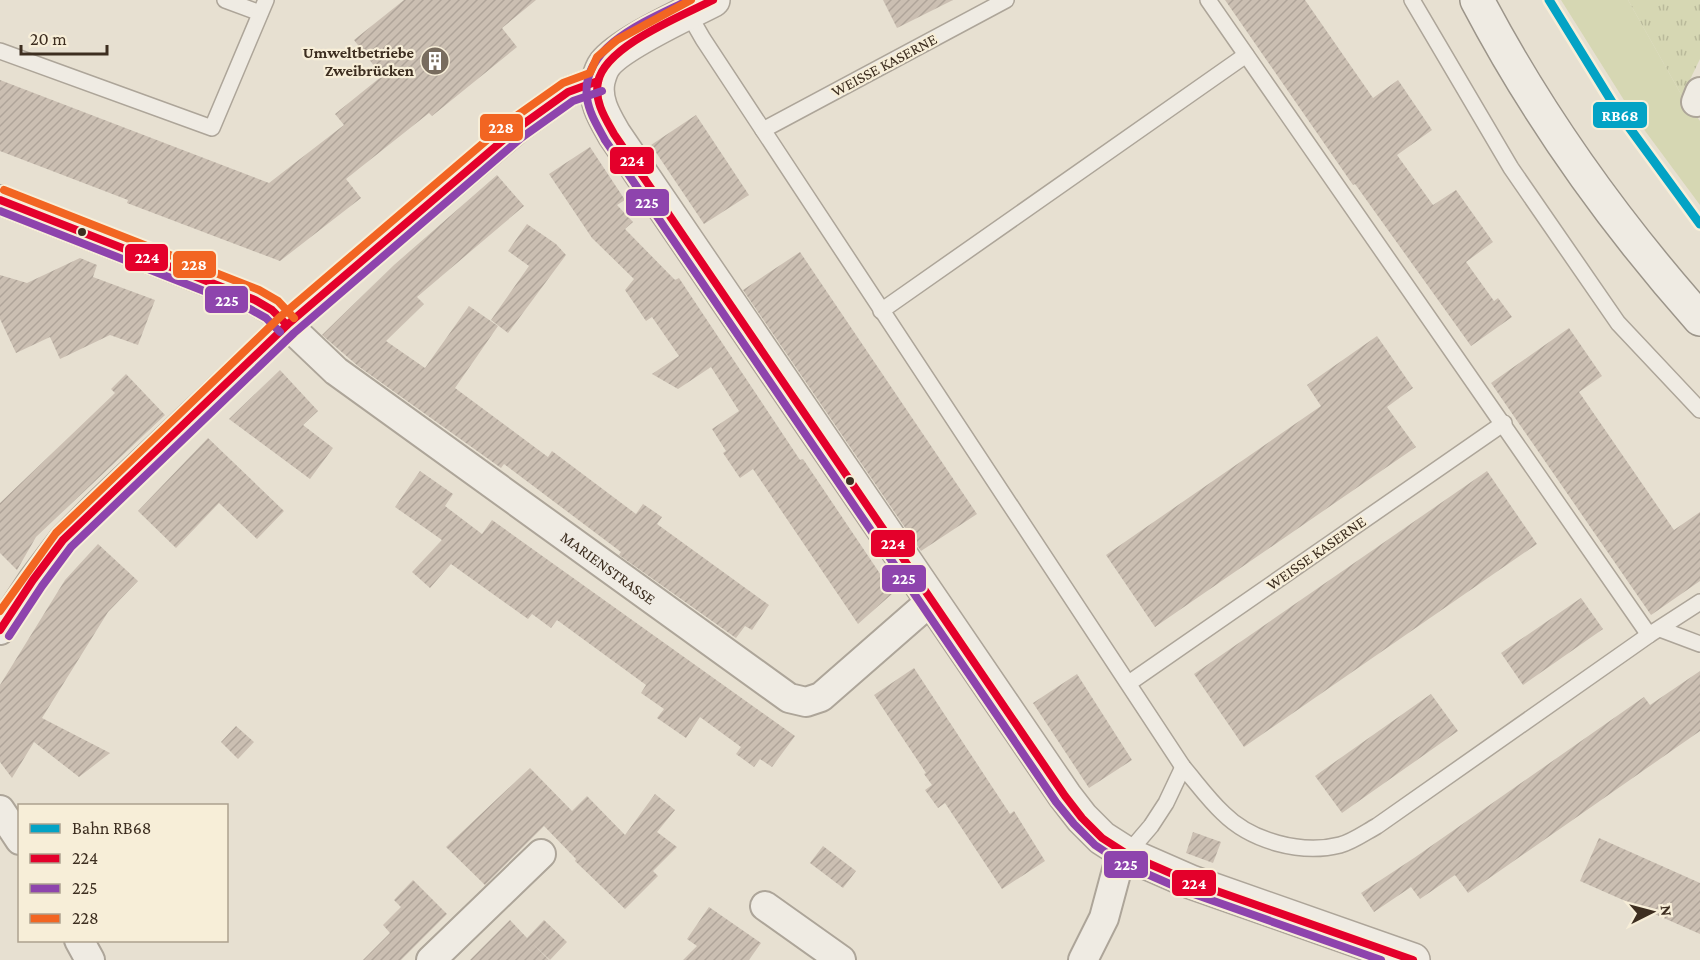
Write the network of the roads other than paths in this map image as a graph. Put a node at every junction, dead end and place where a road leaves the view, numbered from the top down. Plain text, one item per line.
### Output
1 (225, 0) edge
2 (1006, 0) edge
3 (1208, 0) edge
4 (1412, 0) edge
5 (1478, 0) edge
6 (263, 7) edge
7 (701, 7) edge
8 (0, 51) edge
9 (1246, 55) junction
10 (598, 81) junction
11 (763, 130) junction
12 (0, 200) edge
13 (881, 311) junction
14 (1700, 319) edge
15 (287, 325) junction
16 (1700, 410) edge
17 (1504, 423) junction
18 (932, 600) junction
19 (1700, 602) edge
20 (0, 630) edge
21 (1655, 632) junction
22 (1700, 644) edge
23 (1129, 683) junction
24 (1183, 767) junction
25 (0, 810) edge
26 (18, 837) edge
27 (541, 854) dead end
28 (1126, 854) junction
29 (765, 906) dead end
30 (80, 942) edge
31 (90, 960) edge
32 (431, 960) edge
33 (841, 960) edge
34 (1083, 960) edge
35 (1413, 960) edge

1 - 6 lane
2 - 11 lane, WEISSE KASERNE
3 - 9 lane
4 - 16 lane
5 - 14 street
6 - 8 lane
7 - 10 street
7 - 11 lane
9 - 13 lane
9 - 17 lane
10 - 15 street
10 - 18 street
11 - 13 lane
12 - 15 street, MARIENSTRASSE
13 - 23 lane
15 - 18 street, MARIENSTRASSE
15 - 20 street
17 - 21 lane
17 - 23 lane, WEISSE KASERNE
18 - 28 street
19 - 21 lane
21 - 22 lane
21 - 24 lane
23 - 24 lane
24 - 28 lane
25 - 26 street
27 - 32 street
28 - 34 street
28 - 35 street
29 - 33 street
30 - 31 street

